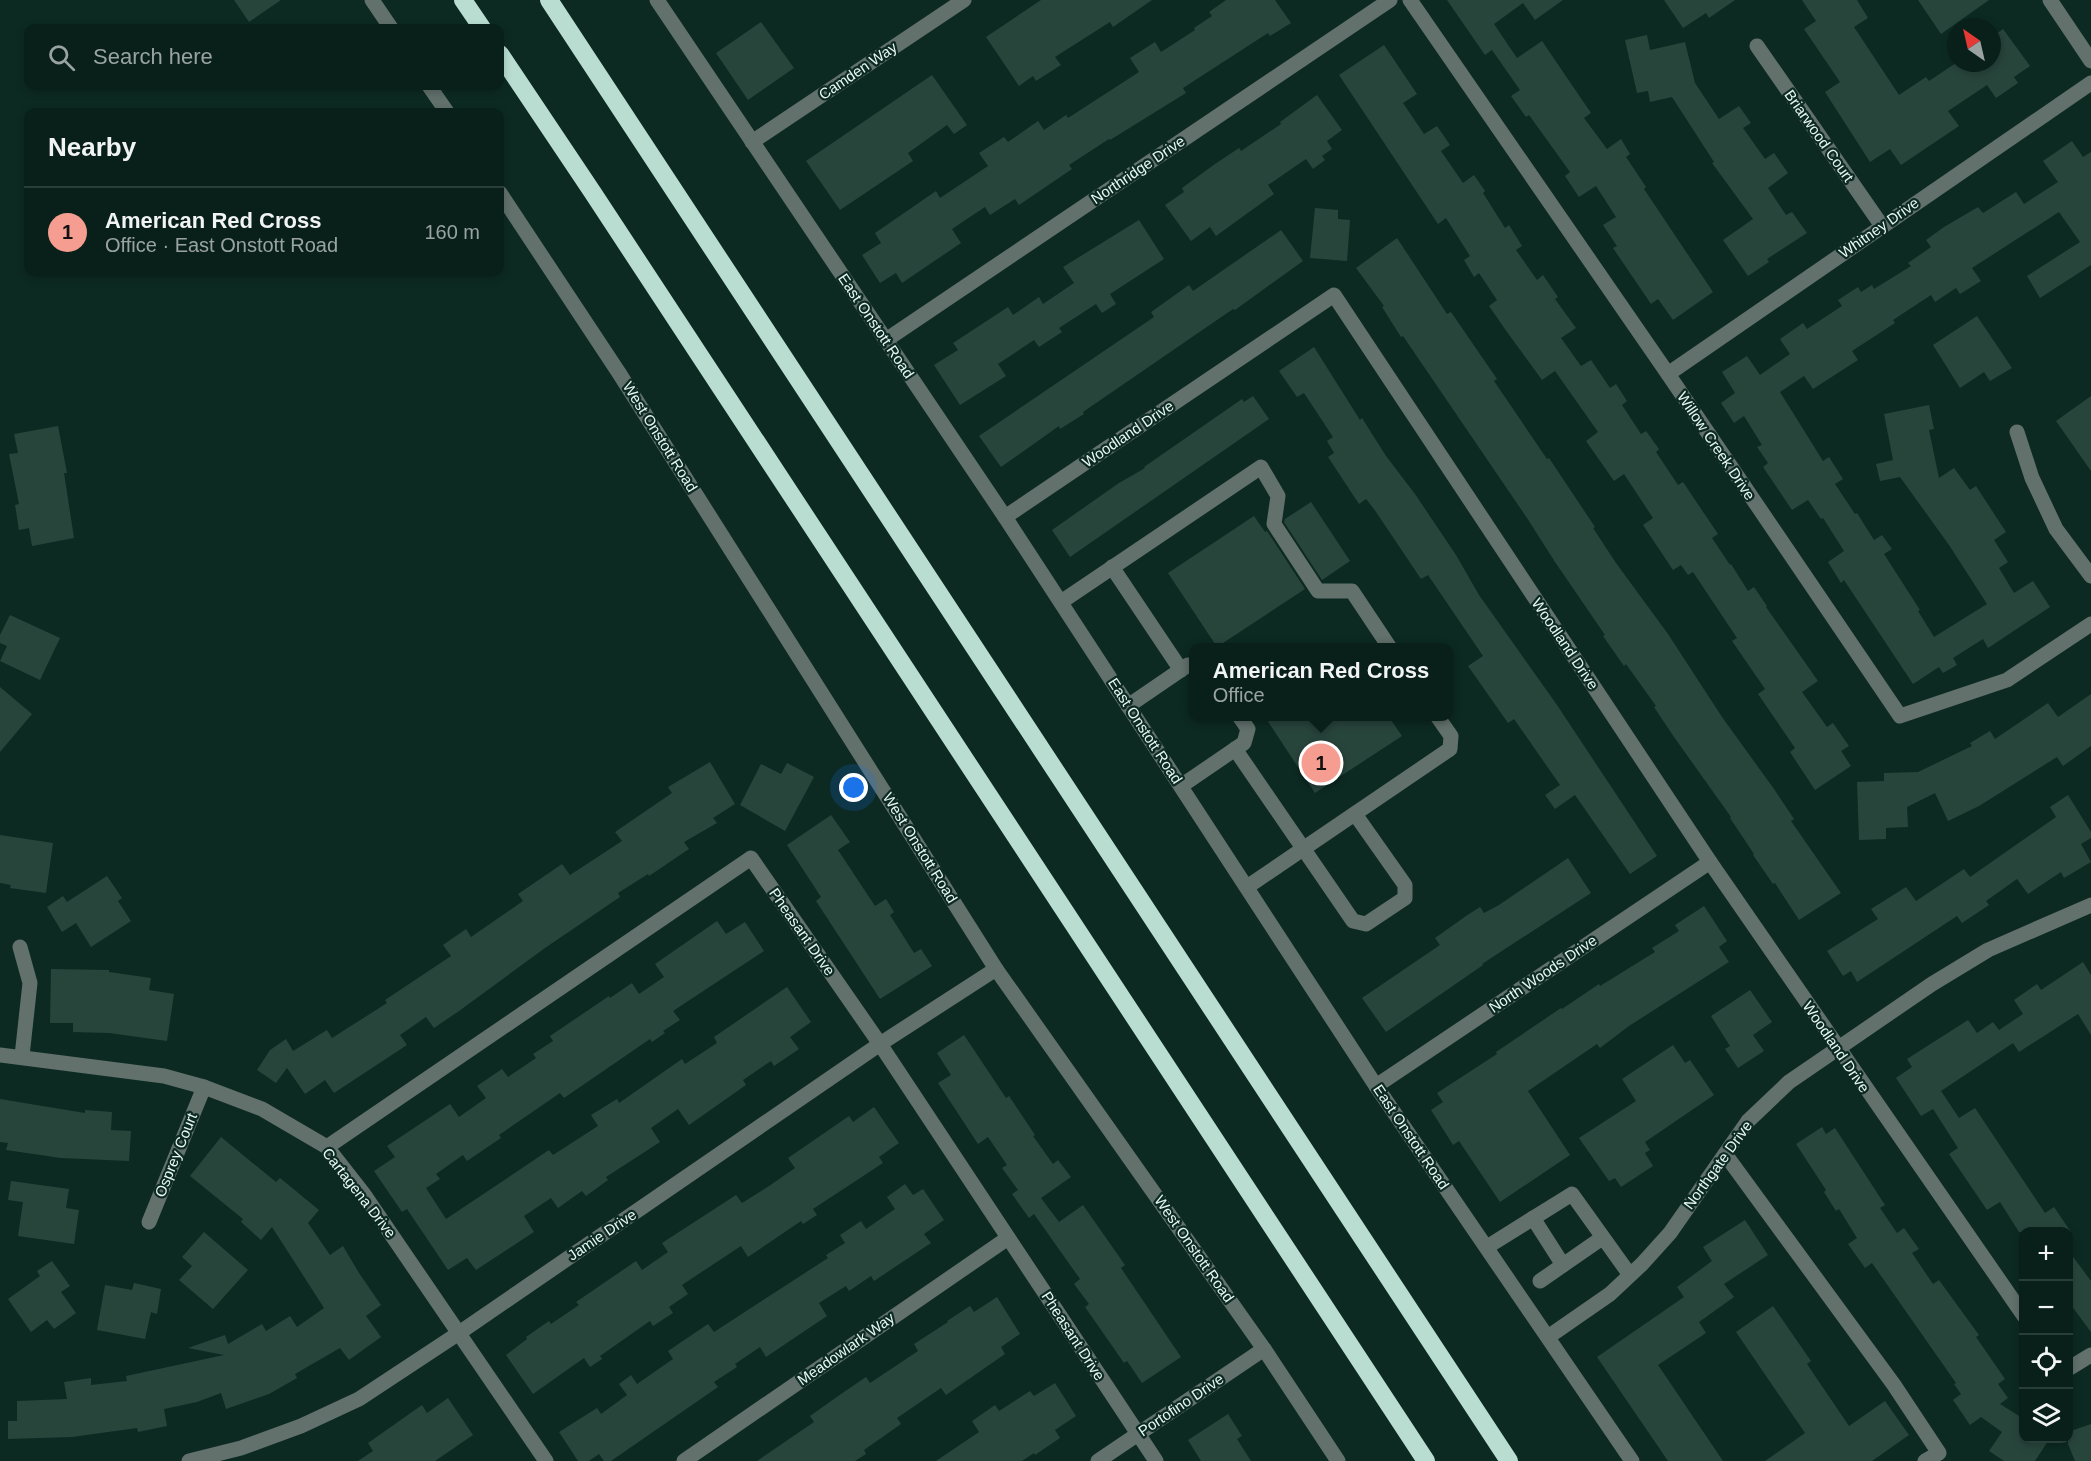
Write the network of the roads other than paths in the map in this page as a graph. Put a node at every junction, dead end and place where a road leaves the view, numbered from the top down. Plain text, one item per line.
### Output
1 (372, 0) edge
2 (463, 0) edge
3 (549, 0) edge
4 (657, 0) edge
5 (964, 0) edge
6 (1390, 0) edge
7 (1410, 0) edge
8 (2050, 0) edge
9 (388, 24) edge
10 (479, 24) edge
11 (1757, 46) dead end
12 (504, 60) edge
13 (2091, 61) edge
14 (2091, 83) edge
15 (432, 90) edge
16 (444, 108) edge
17 (752, 142) junction
18 (504, 199) edge
19 (1882, 226) junction
20 (886, 340) junction
21 (1668, 374) junction
22 (2017, 432) dead end
23 (1005, 517) junction
24 (1112, 567) junction
25 (2091, 576) edge
26 (1060, 602) junction
27 (2091, 624) edge
28 (1387, 643) edge
29 (1187, 668) edge
30 (1128, 706) junction
31 (1242, 721) edge
32 (1440, 721) edge
33 (1235, 749) junction
34 (1181, 786) junction
35 (1355, 814) junction
36 (1303, 849) junction
37 (1710, 862) junction
38 (1246, 887) junction
39 (2091, 905) edge
40 (20, 947) dead end
41 (996, 969) junction
42 (880, 1044) junction
43 (1838, 1048) junction
44 (0, 1054) edge
45 (22, 1056) junction
46 (1376, 1086) junction
47 (204, 1087) junction
48 (327, 1148) junction
49 (1725, 1154) junction
50 (1533, 1218) junction
51 (149, 1222) dead end
52 (1008, 1238) junction
53 (1602, 1238) junction
54 (1487, 1247) junction
55 (1563, 1265) junction
56 (1630, 1275) junction
57 (1540, 1281) dead end
58 (2019, 1309) edge
59 (459, 1333) junction
60 (1548, 1337) junction
61 (1264, 1348) junction
62 (2091, 1355) edge
63 (2073, 1366) edge
64 (1137, 1434) junction
65 (1936, 1458) edge
66 (189, 1461) edge
67 (546, 1461) edge
68 (684, 1461) edge
69 (1098, 1461) edge
70 (1156, 1461) edge
71 (1338, 1461) edge
72 (1426, 1461) edge
73 (1509, 1461) edge
74 (1632, 1461) edge

1 - 9 street
2 - 10 highway
3 - 73 highway
4 - 17 street, East Onstott Road
5 - 17 street, Camden Way
6 - 20 street, Northridge Drive
7 - 21 street, Willow Creek Drive
8 - 13 street
11 - 19 street, Briarwood Court
12 - 72 highway
14 - 19 street, Whitney Drive
15 - 16 street
17 - 20 street, East Onstott Road
18 - 41 street, West Onstott Road
19 - 21 street, Whitney Drive
20 - 23 street, East Onstott Road
21 - 27 street, Willow Creek Drive
22 - 25 street
23 - 26 street, East Onstott Road
23 - 37 street, Woodland Drive
24 - 26 street
24 - 28 street
24 - 29 street
26 - 30 street, East Onstott Road
29 - 30 street
30 - 34 street, East Onstott Road
31 - 33 street
32 - 35 street
33 - 34 street
33 - 36 street
34 - 38 street, East Onstott Road
35 - 36 street
35 - 36 street
36 - 38 street
37 - 43 street, Woodland Drive
37 - 46 street, North Woods Drive
38 - 46 street, East Onstott Road
39 - 43 street, Northgate Drive
40 - 45 street
41 - 42 street, Jamie Drive
41 - 61 street, West Onstott Road
42 - 48 street, Pheasant Drive
42 - 52 street, Pheasant Drive
42 - 59 street, Jamie Drive
43 - 49 street, Northgate Drive
43 - 58 street, Woodland Drive
44 - 45 street, Cartagena Drive
45 - 47 street, Cartagena Drive
46 - 54 street, East Onstott Road
47 - 48 street, Cartagena Drive
47 - 51 street, Osprey Court
48 - 59 street, Cartagena Drive
49 - 56 street, Northgate Drive
49 - 65 street
50 - 53 street
50 - 54 street
50 - 55 street
52 - 64 street, Pheasant Drive
52 - 68 street, Meadowlark Way
53 - 55 street
53 - 56 street
54 - 60 street, East Onstott Road
55 - 57 street
56 - 60 street, Northgate Drive
59 - 66 street, Jamie Drive
59 - 67 street, Cartagena Drive
60 - 74 street, East Onstott Road
61 - 64 street, Portofino Drive
61 - 71 street, West Onstott Road
62 - 63 street
64 - 69 street, Portofino Drive
64 - 70 street, Pheasant Drive

